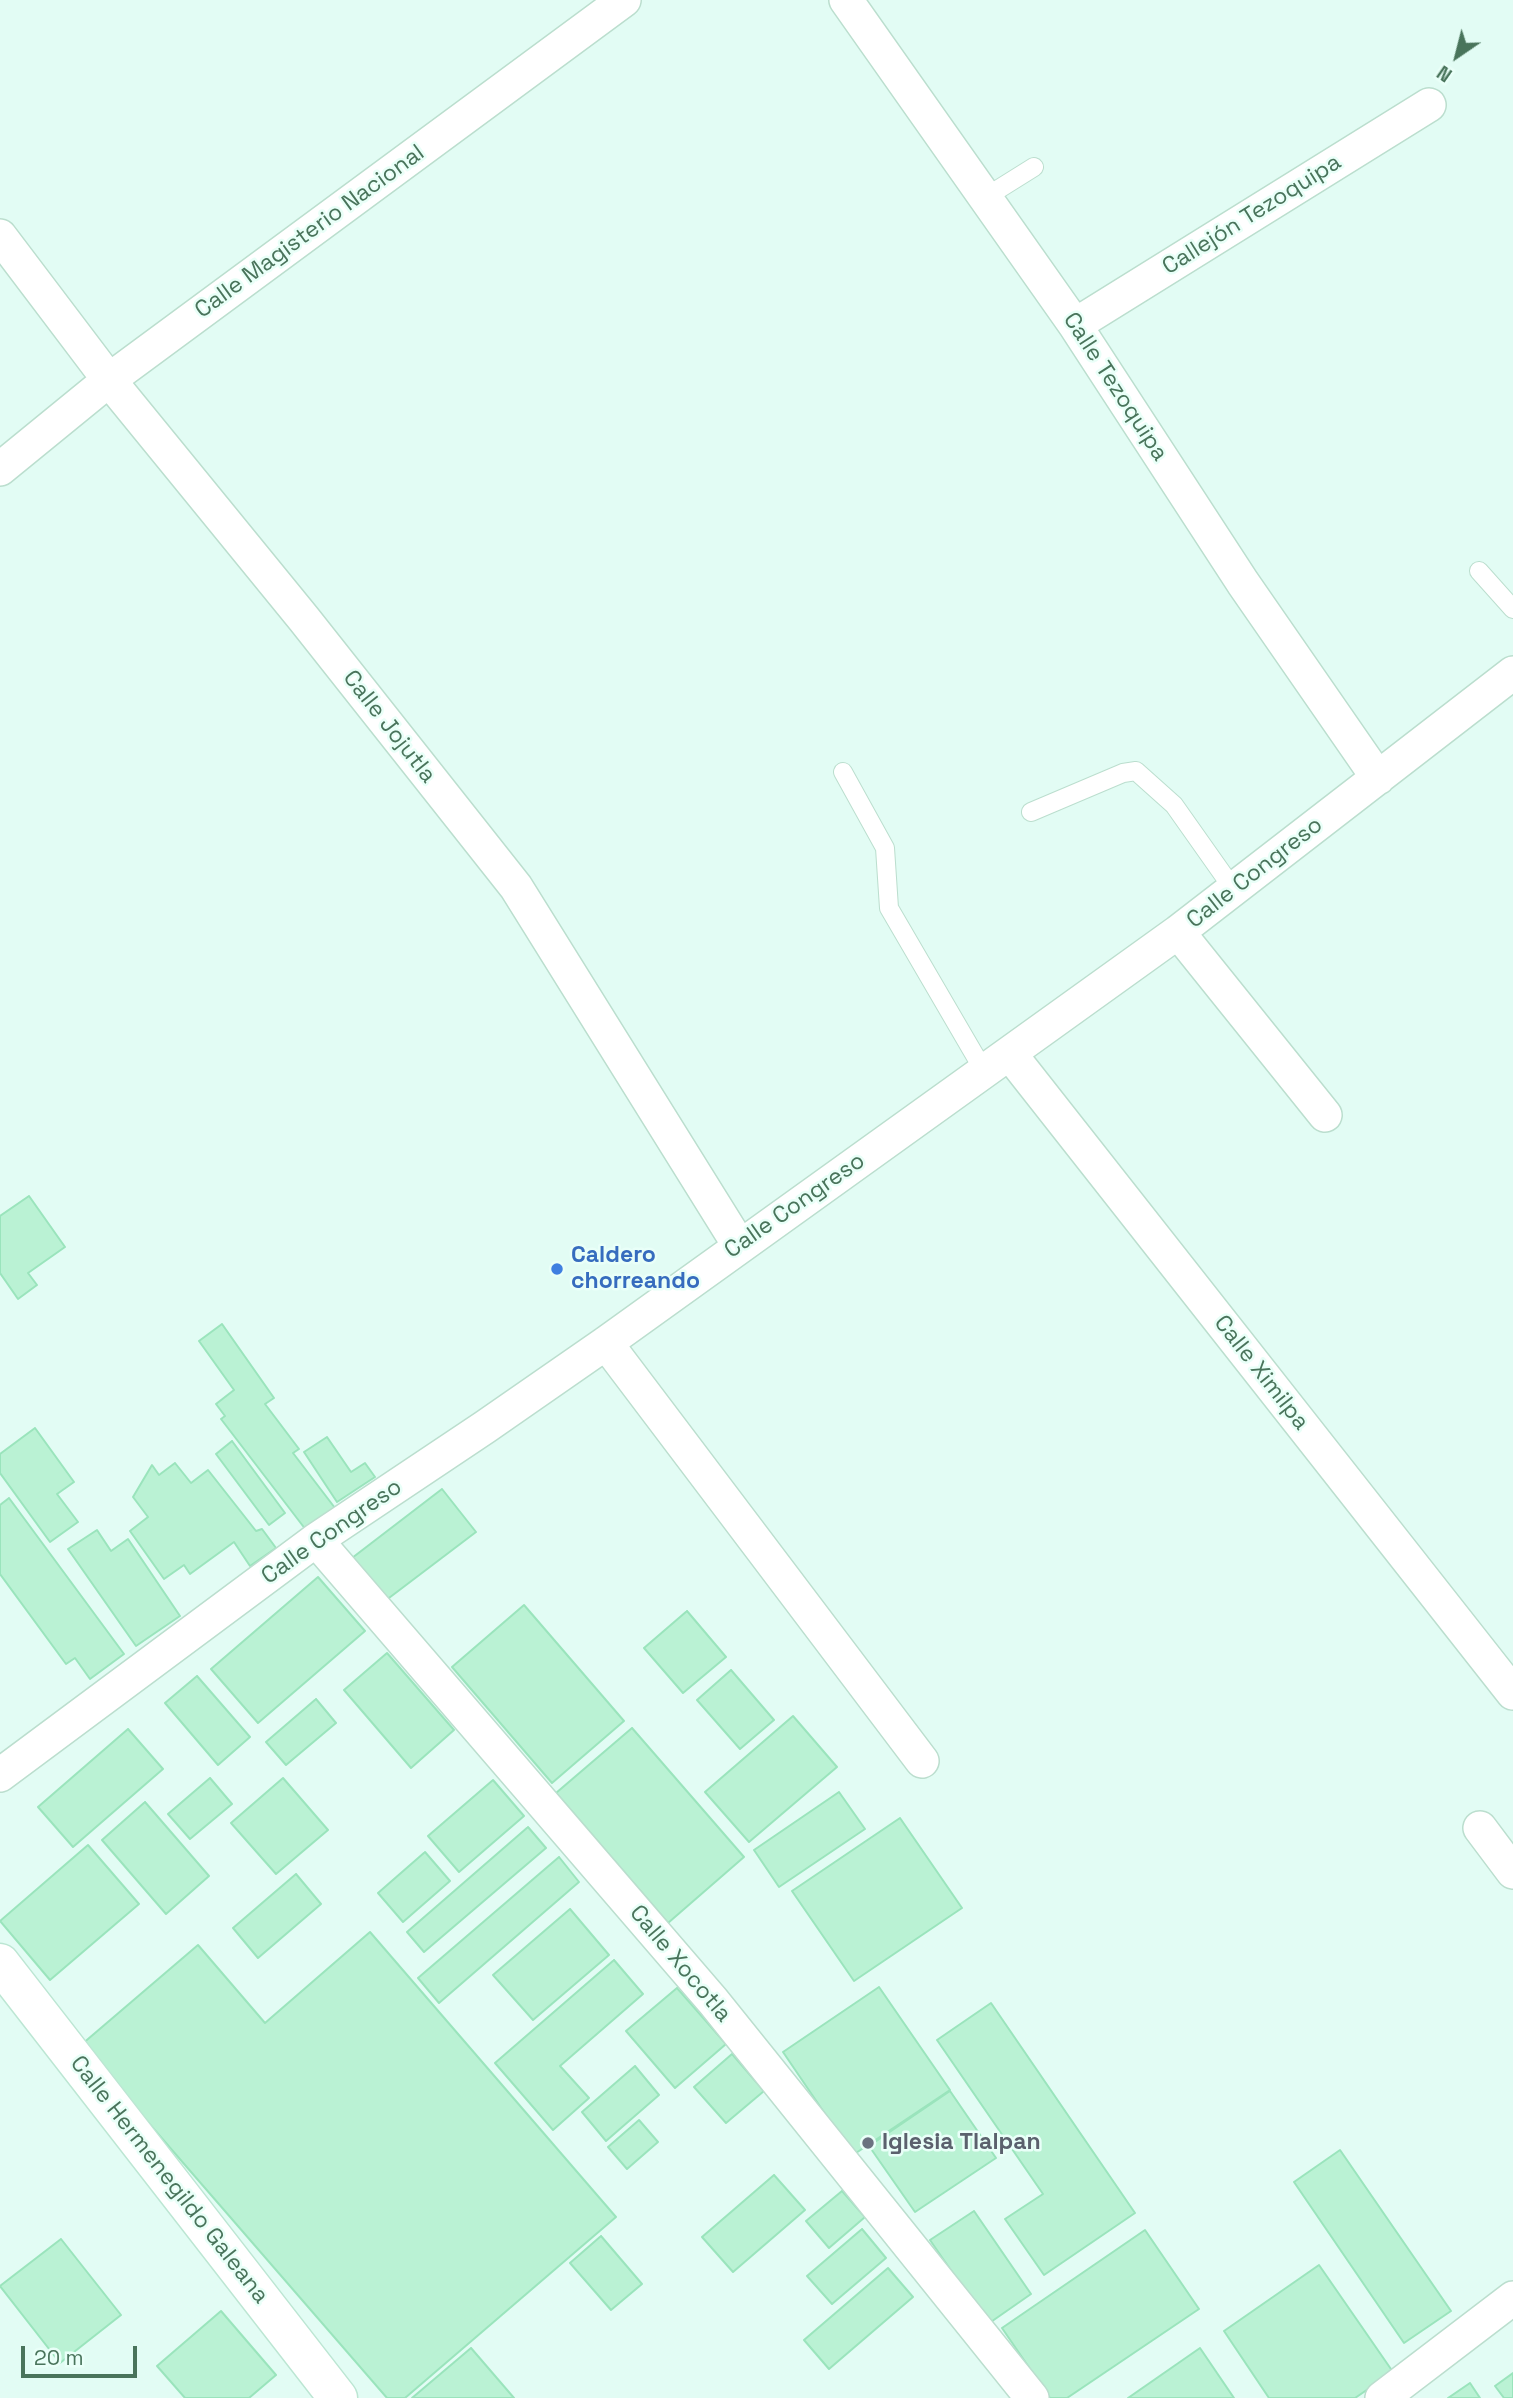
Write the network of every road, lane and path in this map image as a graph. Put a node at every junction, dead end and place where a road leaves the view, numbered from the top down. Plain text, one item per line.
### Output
1 (624, 0) edge
2 (846, 0) edge
3 (1429, 105) dead end
4 (1034, 167) dead end
5 (986, 197) junction
6 (0, 236) edge
7 (1075, 325) junction
8 (109, 380) junction
9 (0, 469) edge
10 (1479, 571) dead end
11 (1513, 610) edge
12 (1513, 673) edge
13 (843, 772) dead end
14 (1378, 778) junction
15 (1031, 813) dead end
16 (1234, 890) junction
17 (1178, 932) junction
18 (997, 1063) junction
19 (1325, 1115) dead end
20 (739, 1245) junction
21 (606, 1343) junction
22 (316, 1540) junction
23 (1513, 1693) edge
24 (922, 1761) dead end
25 (0, 1775) edge
26 (1480, 1828) dead end
27 (1513, 1872) edge
28 (0, 1963) edge
29 (1513, 2298) edge
30 (338, 2398) edge
31 (1032, 2398) edge
32 (1382, 2398) edge

1 - 8 street, Calle Magisterio Nacional
2 - 5 street, Calle Tezoquipa
3 - 7 street, Callejón Tezoquipa
4 - 5 lane
5 - 7 street, Calle Tezoquipa
6 - 8 street, Calle Jojutla
7 - 14 street, Calle Tezoquipa
8 - 9 street, Calle Magisterio Nacional
8 - 20 street, Calle Jojutla
10 - 11 lane
12 - 14 street, Calle Congreso
13 - 18 lane
14 - 16 street, Calle Congreso
15 - 16 lane
16 - 17 street, Calle Congreso
17 - 18 street, Calle Congreso
17 - 19 street
18 - 20 street, Calle Congreso
18 - 23 street, Calle Ximilpa
20 - 21 street, Calle Congreso
21 - 22 street, Calle Congreso
21 - 24 street
22 - 25 street, Calle Congreso
22 - 31 street, Calle Xocotla
26 - 27 street
28 - 30 street, Calle Hermenegildo Galeana
29 - 32 street

